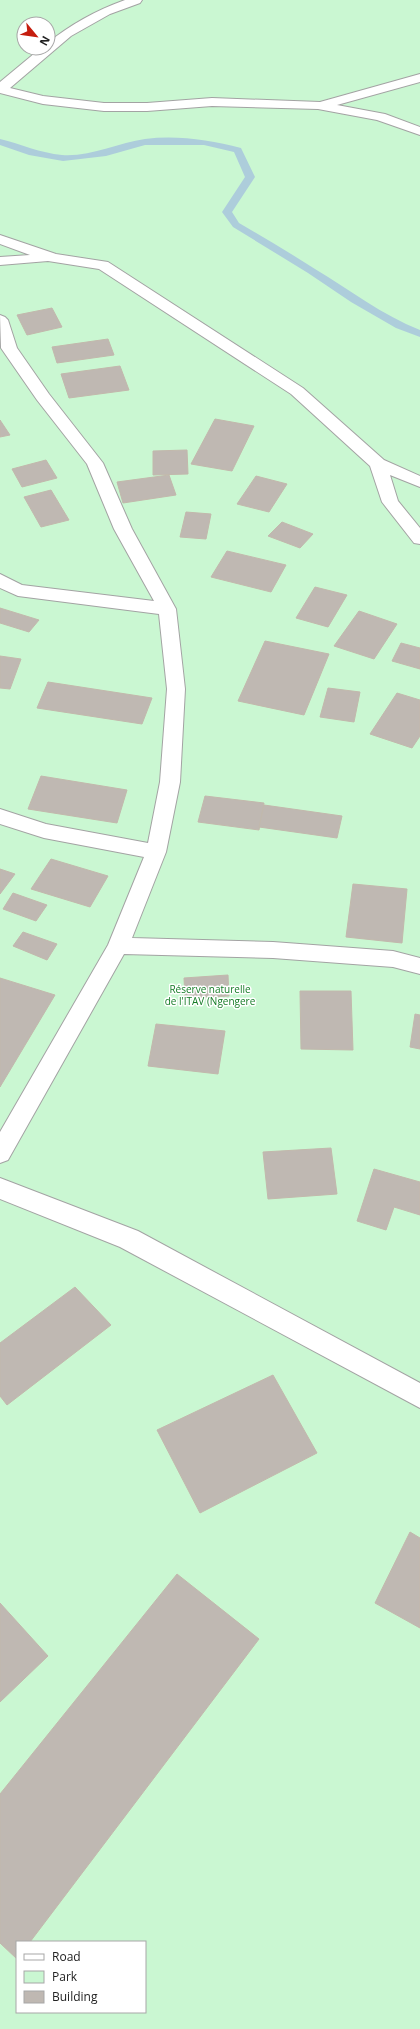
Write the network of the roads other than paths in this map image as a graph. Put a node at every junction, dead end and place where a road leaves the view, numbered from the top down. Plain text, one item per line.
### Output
1 (136, 0) edge
2 (420, 78) edge
3 (0, 89) edge
4 (318, 105) junction
5 (420, 131) edge
6 (0, 239) edge
7 (53, 258) junction
8 (0, 262) edge
9 (0, 320) edge
10 (378, 464) junction
11 (420, 482) edge
12 (420, 539) edge
13 (0, 580) edge
14 (168, 609) junction
15 (0, 816) edge
16 (156, 852) junction
17 (118, 946) junction
18 (420, 966) edge
19 (0, 1153) edge
20 (0, 1188) edge
21 (420, 1396) edge

1 - 3 street
2 - 4 street
3 - 4 street
4 - 5 street
6 - 7 street
7 - 8 street
7 - 10 street
9 - 14 street
10 - 11 street
10 - 12 street
13 - 14 street
14 - 16 street
15 - 16 street
16 - 17 street
17 - 18 street
17 - 19 street
20 - 21 street

